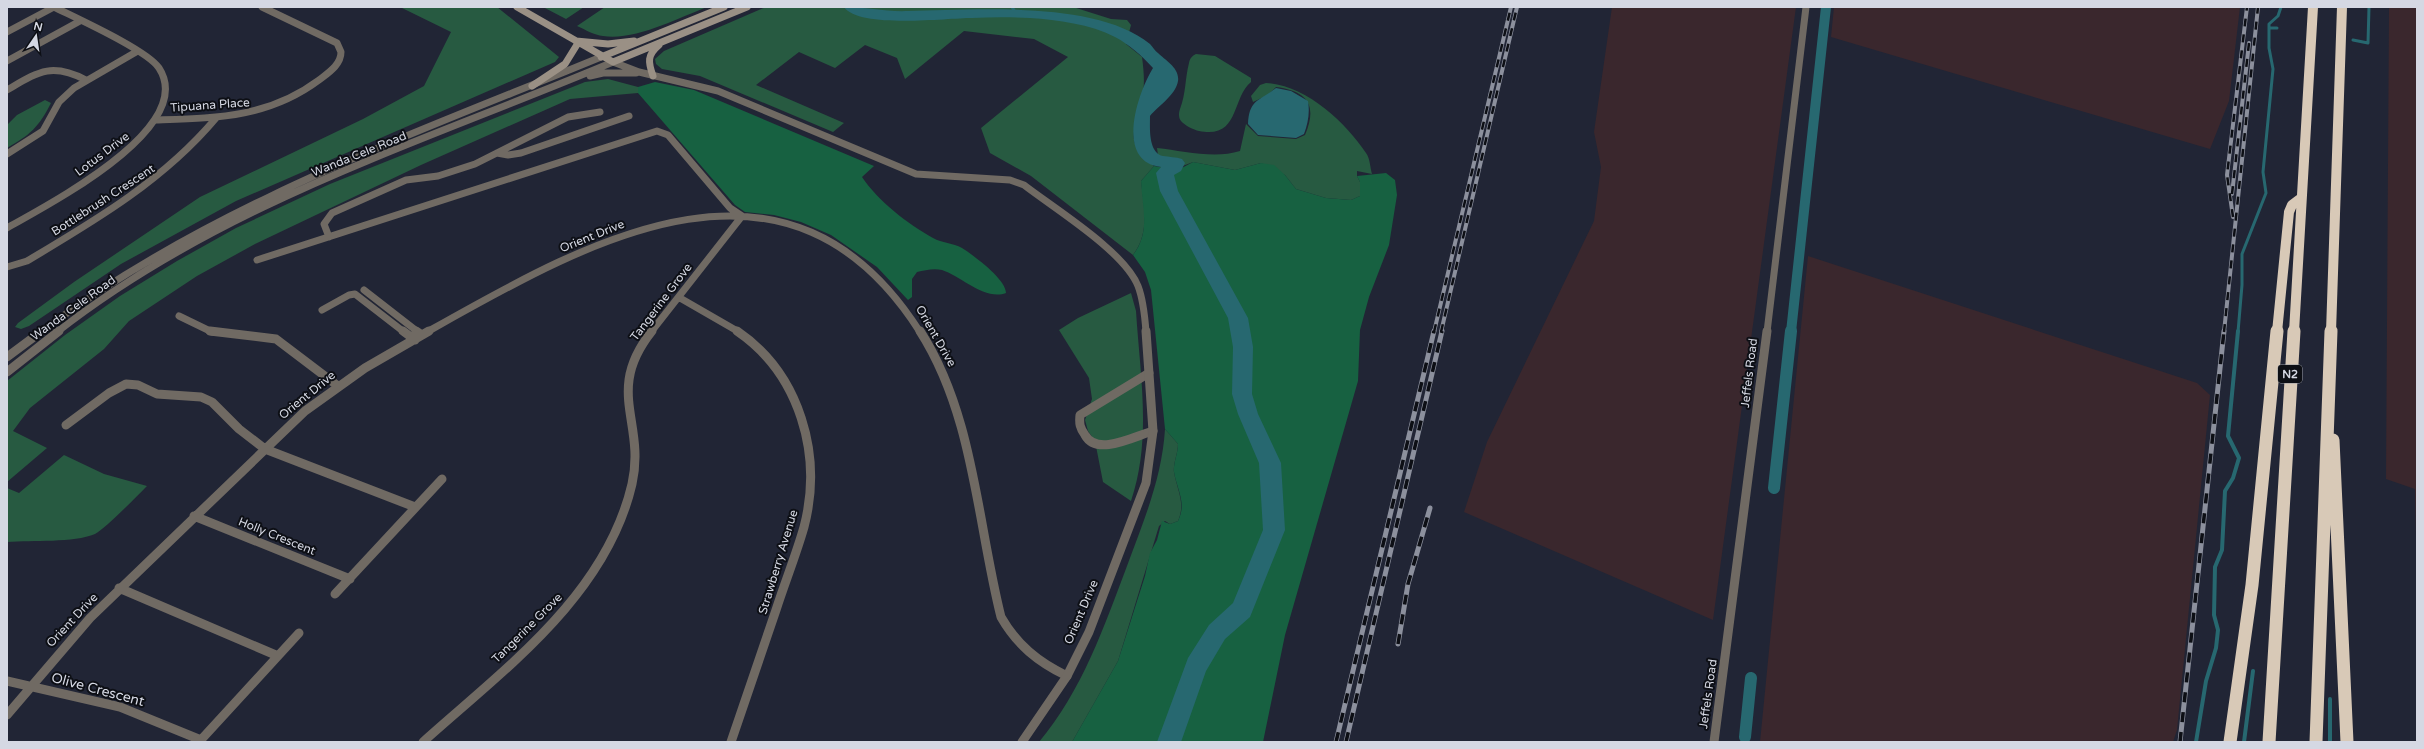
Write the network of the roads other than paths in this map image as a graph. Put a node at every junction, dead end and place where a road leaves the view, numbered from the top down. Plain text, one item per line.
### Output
1 (54, 7) edge
2 (262, 7) edge
3 (516, 7) edge
4 (724, 7) edge
5 (747, 7) edge
6 (1806, 7) edge
7 (2313, 7) edge
8 (2342, 7) edge
9 (80, 21) junction
10 (7, 32) edge
11 (650, 38) junction
12 (666, 40) junction
13 (576, 42) junction
14 (136, 52) junction
15 (601, 57) junction
16 (7, 61) edge
17 (613, 62) junction
18 (639, 72) junction
19 (653, 76) junction
20 (86, 80) junction
21 (567, 81) junction
22 (532, 86) junction
23 (7, 90) edge
24 (600, 112) dead end
25 (629, 116) dead end
26 (216, 118) junction
27 (154, 120) junction
28 (497, 153) junction
29 (7, 154) edge
30 (2300, 199) junction
31 (742, 216) junction
32 (7, 228) edge
33 (329, 237) junction
34 (257, 260) dead end
35 (7, 267) edge
36 (364, 290) dead end
37 (680, 298) junction
38 (322, 310) dead end
39 (179, 316) dead end
40 (418, 338) junction
41 (7, 357) edge
42 (7, 372) edge
43 (1149, 373) junction
44 (338, 386) junction
45 (2328, 387) junction
46 (66, 425) dead end
47 (1153, 431) junction
48 (265, 449) junction
49 (442, 479) dead end
50 (415, 507) junction
51 (194, 516) junction
52 (350, 579) junction
53 (120, 588) junction
54 (335, 594) dead end
55 (299, 633) dead end
56 (278, 656) junction
57 (1067, 676) junction
58 (7, 681) edge
59 (31, 686) junction
60 (7, 715) edge
61 (200, 741) edge
62 (423, 742) edge
63 (731, 742) edge
64 (1022, 742) edge
65 (1714, 742) edge
66 (2230, 742) edge
67 (2269, 742) edge
68 (2316, 742) edge
69 (2347, 742) edge

1 - 9 street, Lotus Drive
1 - 10 street
2 - 26 street, Tipuana Place
3 - 13 main road
4 - 11 main road, Wanda Cele Road
5 - 12 main road, Wanda Cele Road
6 - 65 street, Jeffels Road
7 - 30 highway, N2
8 - 45 highway
9 - 14 street, Lotus Drive
9 - 16 street
11 - 13 main road
11 - 15 main road, Wanda Cele Road
12 - 17 main road, Wanda Cele Road
12 - 19 main road
13 - 15 main road
13 - 22 main road
14 - 20 street
14 - 27 street, Lotus Drive
15 - 17 main road
15 - 22 street, Wanda Cele Road
17 - 18 street, Orient Drive
17 - 21 street, Wanda Cele Road
18 - 19 street, Orient Drive
18 - 21 street
19 - 43 street, Orient Drive
20 - 23 street
20 - 29 street
21 - 42 street, Wanda Cele Road
22 - 41 street, Wanda Cele Road
24 - 28 street
25 - 28 street
26 - 27 street, Tipuana Place
26 - 35 street, Bottlebrush Crescent
27 - 32 street, Lotus Drive
28 - 33 street
30 - 66 highway
30 - 67 highway, N2
31 - 33 street
31 - 37 street, Tangerine Grove
31 - 40 street, Orient Drive
31 - 57 street, Orient Drive
33 - 34 street
36 - 40 street
37 - 62 street, Tangerine Grove
37 - 63 street, Strawberry Avenue
38 - 40 street
39 - 44 street
40 - 44 street, Orient Drive
43 - 47 street, Orient Drive
43 - 47 street
44 - 48 street, Orient Drive
45 - 68 highway
45 - 69 highway
46 - 48 street
47 - 57 street, Orient Drive
48 - 50 street
48 - 51 street, Orient Drive
49 - 50 street
50 - 52 street
51 - 52 street, Holly Crescent
51 - 53 street, Orient Drive
52 - 54 street
53 - 56 street
53 - 59 street, Orient Drive
55 - 56 street, Olive Crescent
56 - 61 street, Olive Crescent
57 - 64 street, Orient Drive
58 - 59 street, Olive Crescent
59 - 60 street, Orient Drive
59 - 61 street, Olive Crescent

